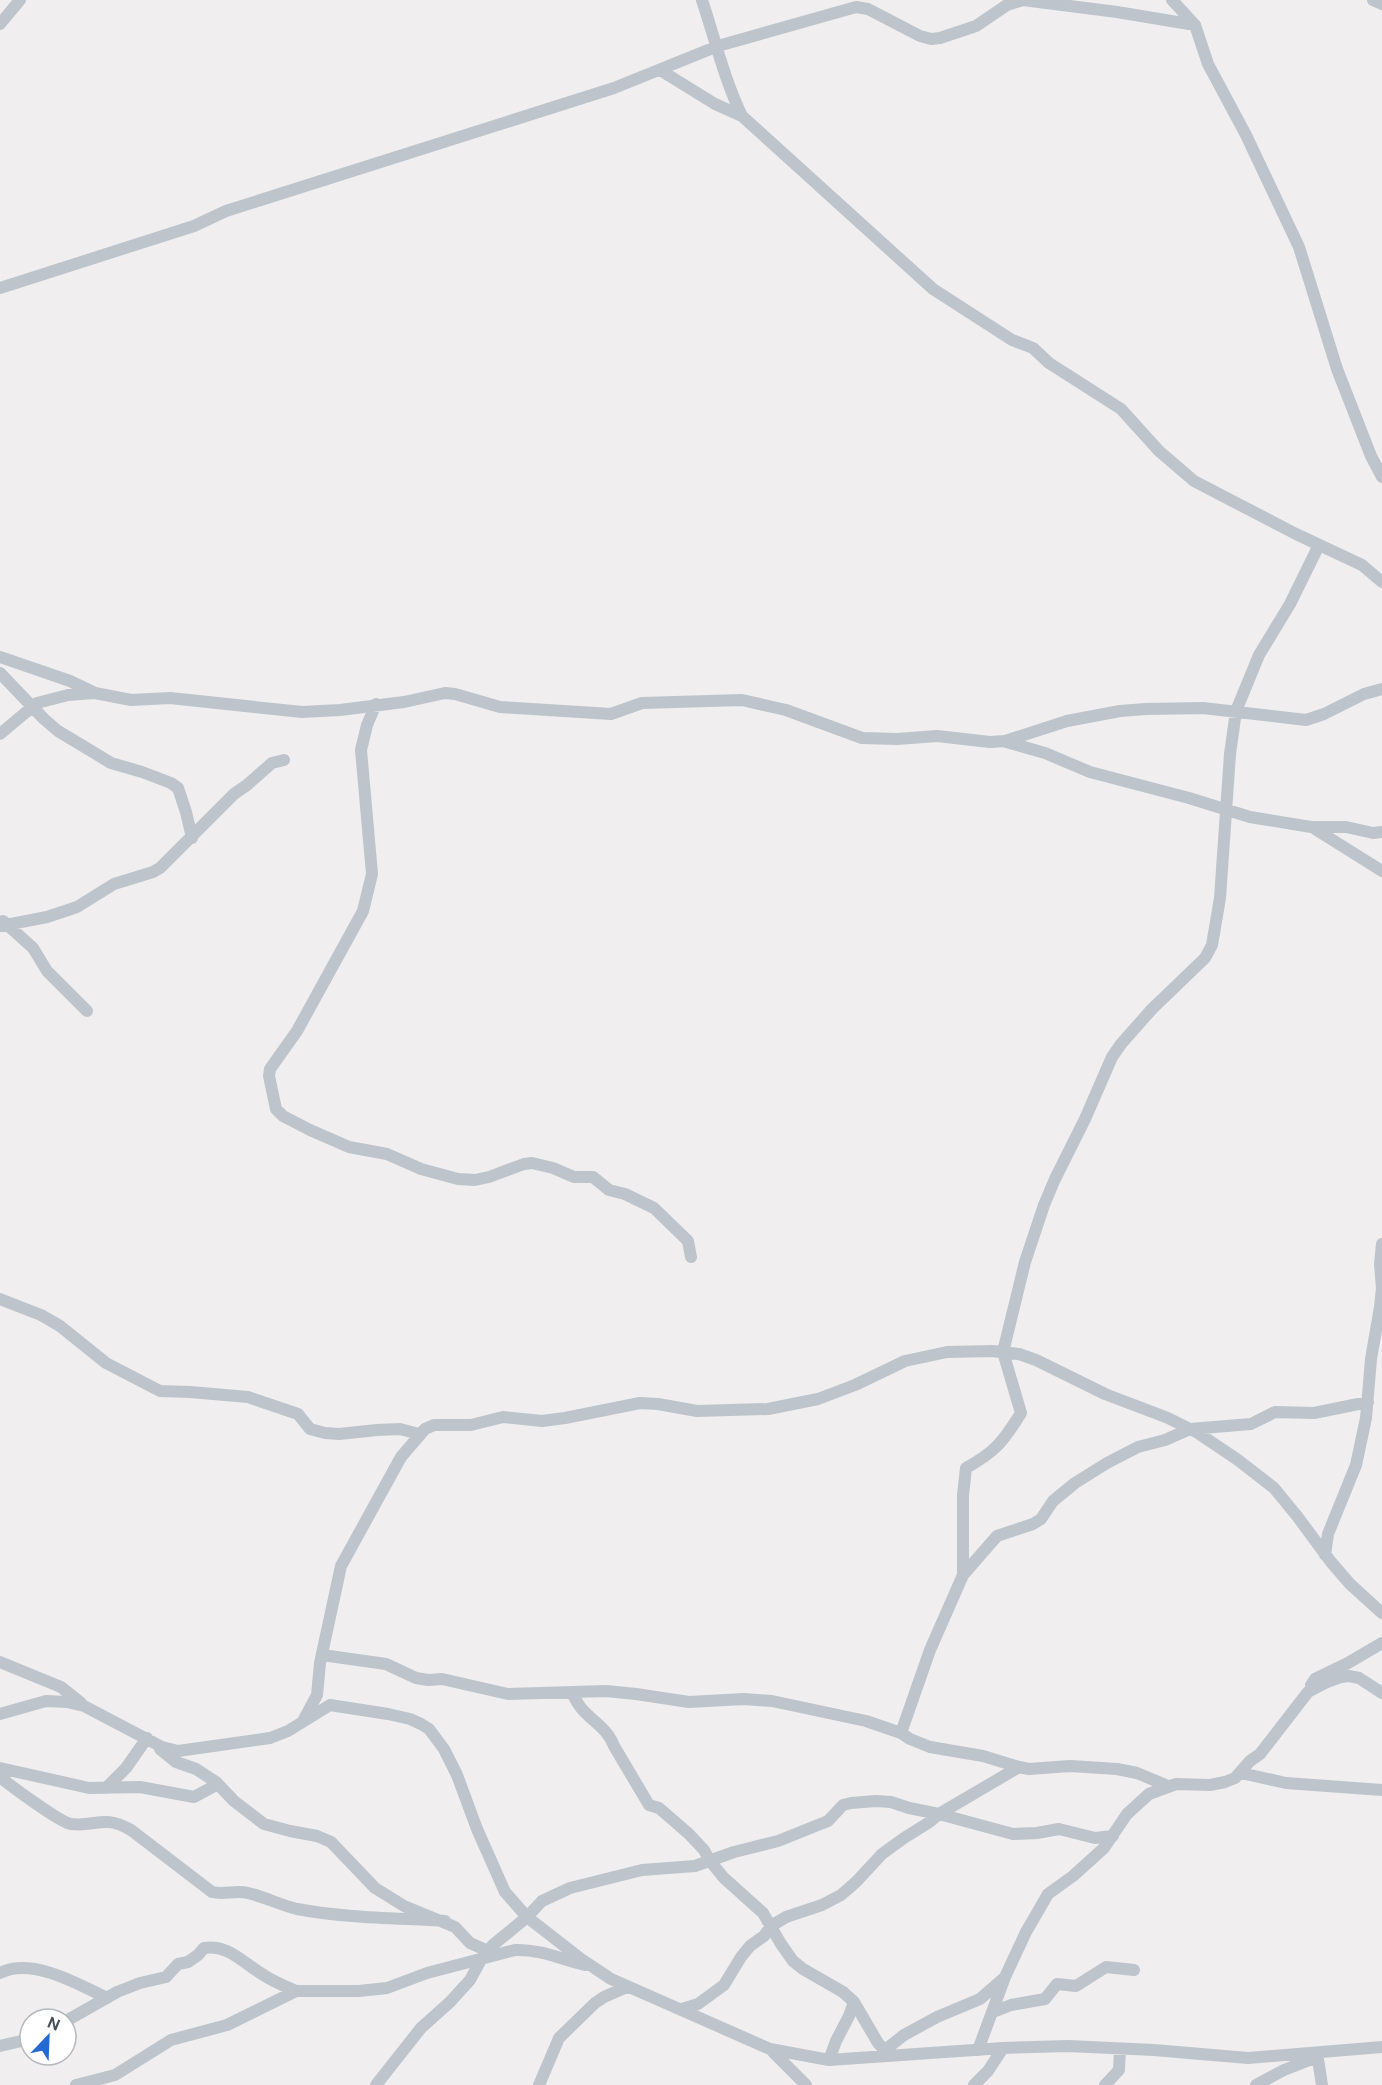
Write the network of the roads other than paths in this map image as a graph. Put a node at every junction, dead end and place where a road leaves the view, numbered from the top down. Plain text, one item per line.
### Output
1 (21, 0) edge
2 (702, 0) edge
3 (1172, 0) edge
4 (1373, 0) edge
5 (1382, 4) edge
6 (0, 24) edge
7 (1195, 25) junction
8 (718, 46) junction
9 (660, 70) junction
10 (742, 116) junction
11 (0, 288) edge
12 (1382, 477) edge
13 (1319, 545) junction
14 (1382, 582) edge
15 (0, 657) edge
16 (0, 673) edge
17 (1382, 689) edge
18 (95, 693) junction
19 (376, 704) junction
20 (32, 706) junction
21 (1236, 711) junction
22 (0, 734) edge
23 (1005, 741) junction
24 (284, 760) dead end
25 (1226, 809) junction
26 (1311, 827) junction
27 (1382, 832) edge
28 (192, 838) junction
29 (1382, 872) edge
30 (2, 923) edge
31 (87, 1011) dead end
32 (1382, 1244) edge
33 (691, 1257) dead end
34 (0, 1299) edge
35 (1003, 1352) junction
36 (1368, 1402) junction
37 (1190, 1429) junction
38 (419, 1434) junction
39 (1325, 1555) junction
40 (963, 1575) junction
41 (1382, 1613) edge
42 (1382, 1643) edge
43 (322, 1654) junction
44 (0, 1662) edge
45 (572, 1692) junction
46 (1308, 1692) junction
47 (1382, 1692) edge
48 (84, 1706) junction
49 (0, 1714) edge
50 (303, 1723) junction
51 (901, 1733) junction
52 (150, 1740) junction
53 (1019, 1767) junction
54 (0, 1768) edge
55 (1241, 1773) junction
56 (0, 1777) edge
57 (218, 1784) junction
58 (1168, 1786) junction
59 (106, 1788) junction
60 (1382, 1790) edge
61 (939, 1814) junction
62 (1113, 1836) junction
63 (710, 1861) junction
64 (527, 1917) junction
65 (446, 1921) junction
66 (771, 1926) junction
67 (485, 1955) junction
68 (592, 1967) junction
69 (1134, 1970) dead end
70 (0, 1973) edge
71 (1005, 1977) junction
72 (627, 1987) junction
73 (296, 1990) junction
74 (107, 1998) junction
75 (854, 2002) junction
76 (682, 2009) junction
77 (993, 2012) junction
78 (78, 2014) edge
79 (18, 2042) edge
80 (0, 2046) edge
81 (1382, 2047) edge
82 (1003, 2048) junction
83 (770, 2049) junction
84 (1120, 2049) junction
85 (978, 2050) junction
86 (887, 2053) junction
87 (1317, 2055) junction
88 (830, 2060) junction
89 (76, 2085) edge
90 (376, 2085) edge
91 (539, 2085) edge
92 (806, 2085) edge
93 (974, 2085) edge
94 (1105, 2085) edge
95 (1256, 2085) edge
96 (1322, 2085) edge

1 - 6 street
2 - 8 street
3 - 7 street
4 - 5 street
7 - 8 street
7 - 12 street
8 - 9 street
8 - 10 street
9 - 10 street
9 - 11 street
10 - 13 street
13 - 14 street
13 - 21 street
15 - 18 street
16 - 20 street
17 - 21 street
18 - 19 street
18 - 20 street
19 - 23 street
19 - 33 street
20 - 22 street
20 - 28 street
21 - 23 street
21 - 25 street
23 - 25 street
24 - 28 street
25 - 26 street
25 - 35 street
26 - 27 street
26 - 29 street
28 - 30 street
30 - 31 street
32 - 36 street
34 - 38 street
35 - 37 street
35 - 38 street
35 - 40 street
36 - 37 street
36 - 39 street
37 - 39 street
37 - 40 street
38 - 43 street
39 - 41 street
40 - 51 street
42 - 46 street
43 - 45 street
43 - 50 street
44 - 48 street
45 - 51 street
45 - 63 street
46 - 47 street
46 - 55 street
48 - 49 street
48 - 52 street
50 - 52 street
50 - 64 street
51 - 53 street
52 - 57 street
52 - 59 street
53 - 58 street
53 - 61 street
54 - 59 street
55 - 58 street
55 - 60 street
56 - 65 street
57 - 59 street
57 - 65 street
58 - 62 street
61 - 62 street
61 - 63 street
61 - 66 street
62 - 71 street
63 - 64 street
63 - 66 street
64 - 67 street
64 - 68 street
65 - 67 street
66 - 75 street
66 - 76 street
67 - 68 street
67 - 73 street
67 - 90 street
68 - 72 street
69 - 77 street
70 - 74 street
71 - 77 street
71 - 86 street
72 - 76 street
72 - 91 street
73 - 74 street
73 - 89 street
74 - 78 street
75 - 86 street
75 - 88 street
76 - 83 street
77 - 85 street
79 - 80 street
81 - 87 street
82 - 84 street
82 - 85 street
82 - 93 street
83 - 88 street
83 - 92 street
84 - 87 street
84 - 94 street
85 - 86 street
86 - 88 street
87 - 95 street
87 - 96 street

